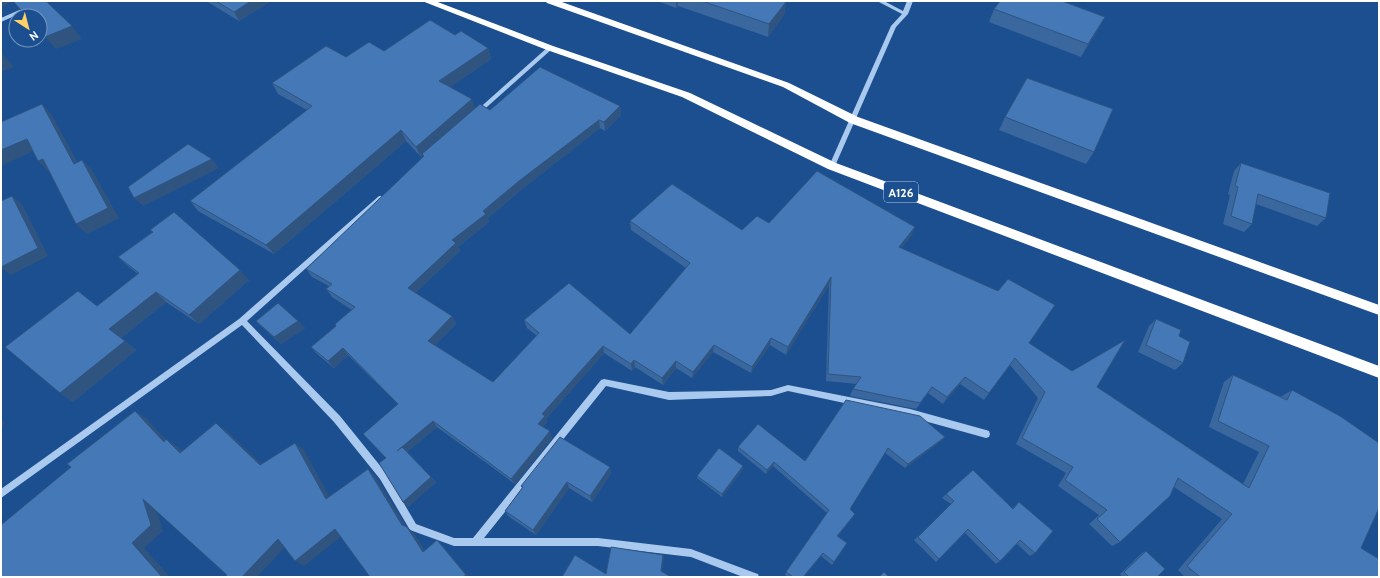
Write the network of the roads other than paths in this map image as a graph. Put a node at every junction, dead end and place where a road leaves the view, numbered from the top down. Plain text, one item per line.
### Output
1 (45, 1) edge
2 (427, 1) edge
3 (550, 1) edge
4 (880, 1) edge
5 (910, 1) edge
6 (905, 14) junction
7 (1, 20) edge
8 (550, 48) junction
9 (473, 116) edge
10 (854, 120) junction
11 (832, 166) junction
12 (384, 195) edge
13 (1379, 310) edge
14 (242, 321) junction
15 (1379, 372) edge
16 (986, 434) dead end
17 (1, 494) edge
18 (475, 542) junction
19 (755, 577) edge

1 - 7 street
2 - 8 highway, A126
3 - 10 highway
4 - 6 street
5 - 6 street
6 - 10 street
8 - 9 street
8 - 11 highway, A126
10 - 11 street
10 - 13 highway
11 - 15 highway, A126
12 - 14 street
14 - 17 street
14 - 18 street
16 - 18 street
18 - 19 street

